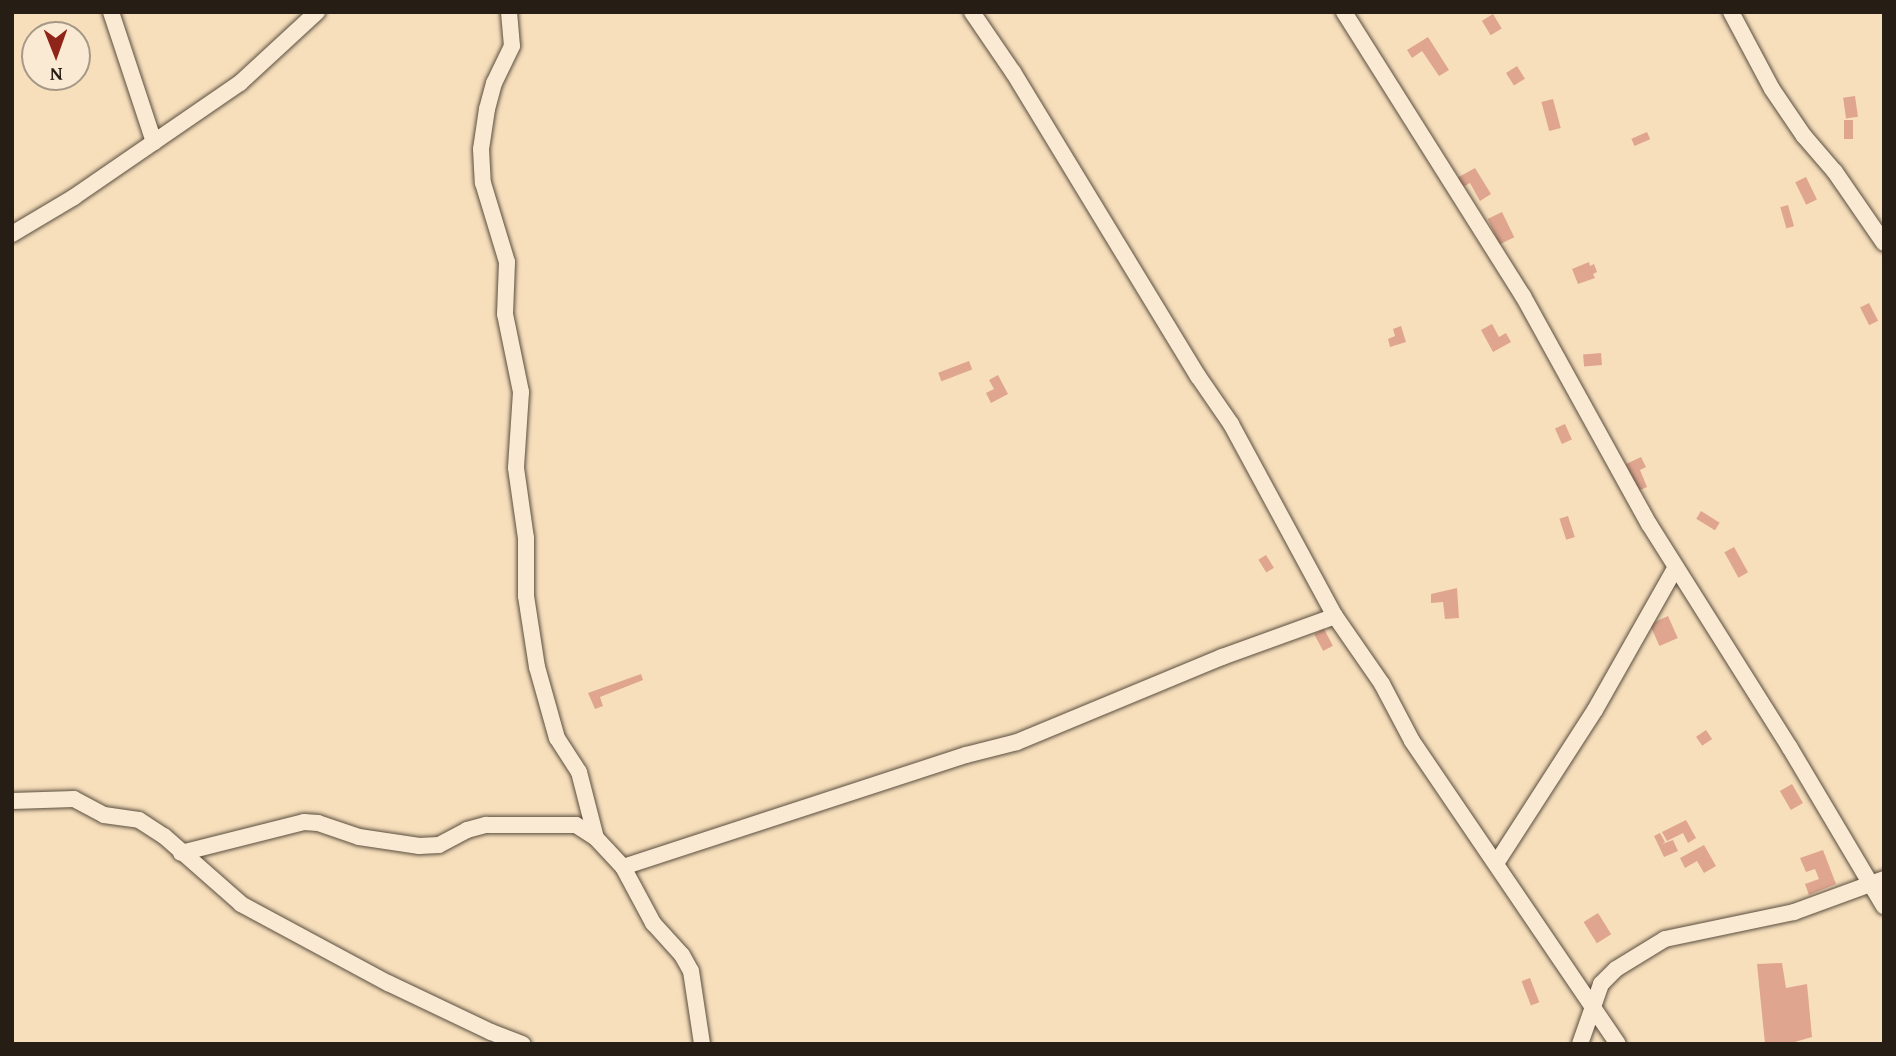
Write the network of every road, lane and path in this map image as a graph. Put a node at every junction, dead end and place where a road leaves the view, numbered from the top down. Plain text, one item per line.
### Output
1 (111, 12) edge
2 (317, 12) edge
3 (509, 12) edge
4 (972, 12) edge
5 (1344, 12) edge
6 (1731, 12) edge
7 (154, 142) junction
8 (12, 233) edge
9 (1884, 243) edge
10 (1676, 567) junction
11 (1335, 617) junction
12 (586, 798) junction
13 (12, 801) edge
14 (558, 824) junction
15 (596, 838) junction
16 (181, 853) junction
17 (1497, 862) junction
18 (623, 867) junction
19 (1878, 881) edge
20 (1884, 906) edge
21 (1592, 1007) junction
22 (523, 1044) edge
23 (702, 1044) edge
24 (1580, 1044) edge
25 (1618, 1044) edge

1 - 7 street
2 - 7 street
3 - 12 street
4 - 11 street
5 - 10 street
6 - 9 street
7 - 8 street
10 - 17 street
10 - 19 street
11 - 17 street
11 - 18 street
12 - 14 street
12 - 15 street
13 - 16 street
14 - 15 street
14 - 16 street
15 - 18 street
16 - 22 street
17 - 21 street
18 - 23 street
19 - 20 street
19 - 21 street
21 - 24 street
21 - 25 street

